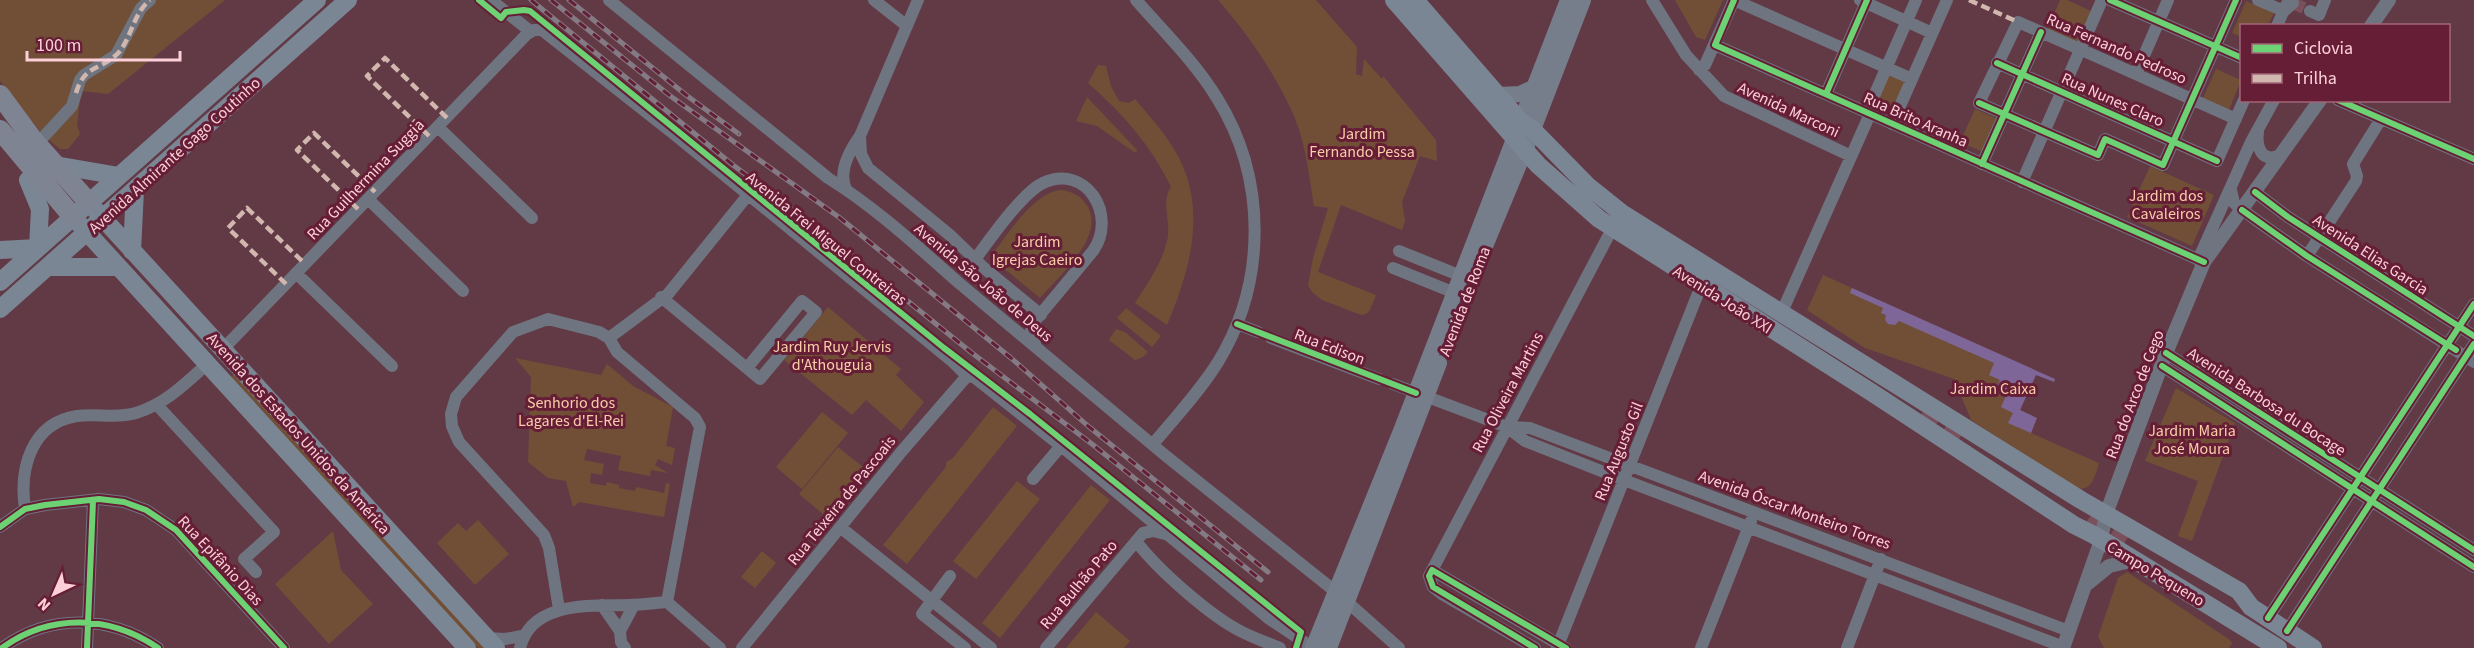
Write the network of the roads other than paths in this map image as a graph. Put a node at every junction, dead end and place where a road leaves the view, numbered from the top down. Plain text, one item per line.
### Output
1 (150, 0) edge
2 (317, 0) edge
3 (348, 0) edge
4 (491, 0) edge
5 (609, 0) edge
6 (874, 0) edge
7 (918, 0) edge
8 (1136, 0) edge
9 (1394, 0) edge
10 (1415, 0) edge
11 (1568, 0) edge
12 (1583, 0) edge
13 (1652, 0) edge
14 (1734, 0) edge
15 (1916, 0) edge
16 (1947, 0) edge
17 (2102, 0) edge
18 (2110, 0) edge
19 (2168, 0) edge
20 (2236, 0) edge
21 (2258, 0) edge
22 (2325, 0) edge
23 (2389, 0) edge
24 (1864, 1) edge
25 (2288, 5) edge
26 (2310, 11) dead end
27 (1907, 21) junction
28 (2159, 21) junction
29 (2278, 24) edge
30 (2372, 24) edge
31 (907, 26) junction
32 (530, 32) junction
33 (2041, 32) junction
34 (1932, 33) junction
35 (1715, 45) junction
36 (2216, 46) junction
37 (1845, 49) junction
38 (2081, 50) junction
39 (2240, 58) edge
40 (1997, 63) junction
41 (1886, 68) junction
42 (1699, 70) junction
43 (2022, 74) junction
44 (2136, 74) junction
45 (1912, 79) junction
46 (1535, 87) junction
47 (2062, 92) junction
48 (1826, 94) junction
49 (0, 95) edge
50 (1498, 95) junction
51 (2192, 99) junction
52 (2243, 102) edge
53 (2273, 102) edge
54 (2316, 102) edge
55 (2343, 102) edge
56 (1869, 113) junction
57 (2004, 114) junction
58 (2236, 119) junction
59 (2381, 119) junction
60 (1892, 124) junction
61 (438, 127) junction
62 (0, 130) edge
63 (2258, 130) junction
64 (2044, 132) junction
65 (1524, 135) junction
66 (860, 136) junction
67 (2174, 141) junction
68 (37, 144) junction
69 (0, 149) edge
70 (2280, 154) junction
71 (1851, 156) junction
72 (2474, 159) edge
73 (1982, 164) junction
74 (56, 165) junction
75 (868, 168) junction
76 (845, 173) junction
77 (119, 176) junction
78 (28, 180) junction
79 (2022, 182) junction
80 (846, 189) junction
81 (135, 190) junction
82 (2231, 190) junction
83 (2255, 192) junction
84 (748, 195) junction
85 (56, 199) junction
86 (368, 199) junction
87 (89, 203) junction
88 (2242, 210) junction
89 (1623, 214) junction
90 (73, 217) junction
91 (103, 218) junction
92 (532, 218) dead end
93 (1612, 229) junction
94 (86, 232) junction
95 (2319, 237) junction
96 (38, 248) junction
97 (0, 250) edge
98 (132, 251) junction
99 (1399, 251) dead end
100 (2307, 256) junction
101 (976, 258) junction
102 (2201, 261) junction
103 (1702, 264) junction
104 (48, 267) junction
105 (118, 267) junction
106 (1393, 268) dead end
107 (296, 273) junction
108 (1466, 278) junction
109 (0, 282) edge
110 (1701, 286) junction
111 (463, 291) dead end
112 (1455, 293) junction
113 (662, 297) junction
114 (2474, 304) edge
115 (0, 309) edge
116 (1781, 314) junction
117 (1038, 319) junction
118 (1011, 324) junction
119 (1237, 324) junction
120 (2459, 327) junction
121 (1258, 332) dead end
122 (2474, 336) edge
123 (609, 338) junction
124 (1271, 338) dead end
125 (2474, 344) edge
126 (2447, 345) junction
127 (1036, 348) junction
128 (223, 349) junction
129 (2164, 359) junction
130 (2470, 359) edge
131 (207, 364) junction
132 (392, 366) dead end
133 (747, 368) junction
134 (967, 376) junction
135 (1379, 379) dead end
136 (1890, 382) junction
137 (1393, 384) dead end
138 (1871, 392) junction
139 (1421, 395) junction
140 (157, 405) junction
141 (1507, 427) junction
142 (1967, 443) tunnel mouth
143 (1153, 444) junction
144 (1061, 446) junction
145 (1630, 466) junction
146 (2360, 477) junction
147 (1033, 479) dead end
148 (1624, 480) junction
149 (2352, 489) junction
150 (2379, 489) junction
151 (93, 501) junction
152 (2371, 501) junction
153 (25, 509) junction
154 (1754, 511) junction
155 (1139, 512) junction
156 (2106, 514) junction
157 (0, 526) edge
158 (1749, 526) junction
159 (840, 527) junction
160 (1165, 534) junction
161 (1140, 537) junction
162 (2097, 537) junction
163 (2127, 539) tunnel mouth
164 (2474, 550) edge
165 (1881, 559) junction
166 (2135, 561) junction
167 (2474, 567) edge
168 (1432, 570) junction
169 (256, 572) dead end
170 (1874, 575) junction
171 (950, 576) dead end
172 (2087, 584) junction
173 (1342, 597) junction
174 (667, 602) junction
175 (932, 602) junction
176 (602, 605) junction
177 (634, 605) junction
178 (2251, 607) junction
179 (559, 609) junction
180 (2268, 618) junction
181 (88, 622) junction
182 (620, 630) junction
183 (2069, 631) junction
184 (2287, 631) junction
185 (2256, 635) junction
186 (521, 642) edge
187 (491, 643) edge
188 (1560, 647) edge
189 (2063, 647) edge
190 (2, 648) edge
191 (87, 648) edge
192 (158, 648) edge
193 (284, 648) edge
194 (467, 648) edge
195 (625, 648) edge
196 (720, 648) edge
197 (742, 648) edge
198 (965, 648) edge
199 (991, 648) edge
200 (1046, 648) edge
201 (1281, 648) edge
202 (1313, 648) edge
203 (1329, 648) edge
204 (1399, 648) edge
205 (1535, 648) edge
206 (1701, 648) edge
207 (1847, 648) edge
208 (2277, 648) edge
209 (2313, 648) edge

1 - 68 street
2 - 77 main road, Avenida Almirante Gago Coutinho
3 - 81 main road, Avenida Almirante Gago Coutinho
4 - 32 street, Avenida Frei Miguel Contreiras
5 - 80 street, Avenida São João de Deus
6 - 31 street
7 - 31 street
8 - 119 street
9 - 65 main road, Avenida João XXI
10 - 50 main road, Avenida João XXI
11 - 46 main road, Avenida de Roma
12 - 65 main road, Avenida de Roma
13 - 42 street, Avenida Marconi
14 - 35 street
14 - 37 street
15 - 27 street
16 - 34 street
17 - 38 street
18 - 28 street
19 - 28 street
20 - 36 street
21 - 25 street
22 - 26 street
23 - 30 street
24 - 27 street
24 - 37 street
25 - 29 street
27 - 34 street
27 - 41 street
28 - 36 street
28 - 44 street
31 - 66 street
32 - 61 street, Rua Guilhermina Suggia
32 - 84 street, Avenida Frei Miguel Contreiras
33 - 38 street, Rua Fernando Pedroso
33 - 40 street, Rua Fernando Pedroso
33 - 43 street
34 - 45 street
35 - 42 street
35 - 48 street, Rua Brito Aranha
36 - 39 street
36 - 51 street
37 - 41 street
37 - 48 street
38 - 44 street, Rua Fernando Pedroso
38 - 47 street
40 - 43 street, Rua Nunes Claro
40 - 57 street
41 - 45 street
41 - 56 street
42 - 71 street, Avenida Marconi
43 - 47 street, Rua Nunes Claro
43 - 57 street
44 - 51 street, Rua Fernando Pedroso
45 - 60 street
46 - 50 main road
46 - 65 main road, Avenida de Roma
47 - 64 street
47 - 67 street, Rua Nunes Claro
48 - 56 street, Rua Brito Aranha
49 - 68 highway
50 - 65 main road, Avenida João XXI
51 - 58 street, Rua Fernando Pedroso
51 - 67 street
52 - 58 street
53 - 63 street
54 - 70 street, Rua do Arco de Cego
55 - 59 street
56 - 60 street, Rua Brito Aranha
56 - 71 street
57 - 64 street
57 - 73 street
58 - 67 street, Rua Nunes Claro
59 - 72 street
59 - 95 street
60 - 73 street, Rua Brito Aranha
61 - 86 street, Rua Guilhermina Suggia
61 - 92 street
62 - 85 highway
63 - 70 street
63 - 82 street
64 - 67 street
64 - 79 street
65 - 89 main road, Avenida João XXI
65 - 93 main road, Avenida João XXI
65 - 108 main road, Avenida de Roma
66 - 75 street
66 - 76 street
68 - 74 highway
69 - 78 highway
70 - 83 street, Rua do Arco de Cego
71 - 116 street
73 - 79 street, Rua Brito Aranha
74 - 77 main road
74 - 87 highway
75 - 76 street
75 - 101 street, Avenida São João de Deus
76 - 80 street
77 - 87 main road, Avenida Almirante Gago Coutinho
78 - 85 highway
78 - 96 main road
79 - 102 street, Rua Brito Aranha
80 - 118 street, Avenida São João de Deus
81 - 91 main road, Avenida Almirante Gago Coutinho
81 - 98 main road
82 - 88 street
82 - 102 street
83 - 88 street, Rua do Arco de Cego
83 - 95 street, Avenida Elias Garcia
84 - 113 street
84 - 134 street, Avenida Frei Miguel Contreiras
85 - 90 highway
86 - 107 street, Rua Guilhermina Suggia
86 - 111 street
87 - 90 main road, Avenida Almirante Gago Coutinho
87 - 91 main road, Avenida dos Estados Unidos da América
88 - 100 street
88 - 102 street, Rua do Arco de Cego
89 - 93 main road
89 - 103 main road, Avenida João XXI
90 - 94 main road, Avenida dos Estados Unidos da América
90 - 96 main road, Avenida Almirante Gago Coutinho
91 - 94 main road, Avenida Almirante Gago Coutinho
91 - 98 main road, Avenida dos Estados Unidos da América
93 - 110 main road, Avenida João XXI
93 - 141 street, Rua Oliveira Martins
94 - 104 main road, Avenida Almirante Gago Coutinho
94 - 105 main road, Avenida dos Estados Unidos da América
95 - 100 street
95 - 120 street, Avenida Elias Garcia
96 - 97 main road
96 - 109 main road, Avenida Almirante Gago Coutinho
98 - 128 main road, Avenida dos Estados Unidos da América
99 - 108 street, Avenida de Roma
100 - 126 street
101 - 117 street, Avenida São João de Deus
101 - 117 street
102 - 129 street, Rua do Arco de Cego
103 - 110 street, Rua Augusto Gil
103 - 116 main road, Avenida João XXI
104 - 105 main road
104 - 115 main road, Avenida Almirante Gago Coutinho
105 - 131 main road, Avenida dos Estados Unidos da América
106 - 112 street, Avenida de Roma
107 - 128 street, Rua Guilhermina Suggia
107 - 132 street
108 - 112 main road, Avenida de Roma
108 - 139 main road, Avenida de Roma
110 - 138 main road, Avenida João XXI
110 - 145 street, Rua Augusto Gil
112 - 139 main road, Avenida de Roma
113 - 123 street
113 - 133 street
114 - 120 street
116 - 136 main road, Avenida João XXI
117 - 118 street
117 - 127 street
118 - 127 street, Avenida São João de Deus
119 - 121 street
119 - 143 street
120 - 122 street, Avenida Elias Garcia
120 - 126 street
123 - 174 street
123 - 179 street
124 - 135 street, Rua Edison
125 - 130 street
126 - 130 street
126 - 146 street
127 - 143 street, Avenida São João de Deus
128 - 131 main road
128 - 187 main road, Avenida dos Estados Unidos da América
129 - 146 street, Avenida Barbosa du Bocage
129 - 149 street, Avenida Barbosa du Bocage
129 - 156 street, Rua do Arco de Cego
130 - 150 street
131 - 140 street
131 - 194 main road, Avenida dos Estados Unidos da América
133 - 133 street
134 - 144 street, Avenida Frei Miguel Contreiras
134 - 159 street, Rua Teixeira de Pascoais
136 - 138 main road
136 - 156 main road, Avenida João XXI
137 - 139 street
138 - 162 main road, Avenida João XXI
139 - 141 street, Avenida Óscar Monteiro Torres
139 - 173 main road, Avenida de Roma
140 - 153 street
140 - 169 street
141 - 145 street, Avenida Óscar Monteiro Torres
141 - 148 street, Avenida Óscar Monteiro Torres
141 - 168 street, Rua Oliveira Martins
142 - 162 main road
143 - 173 street, Avenida São João de Deus
144 - 147 street
144 - 155 street, Avenida Frei Miguel Contreiras
145 - 148 street, Rua Augusto Gil
145 - 154 street, Avenida Óscar Monteiro Torres
146 - 149 street
146 - 150 street, Avenida Barbosa du Bocage
148 - 158 street, Avenida Óscar Monteiro Torres
148 - 188 street, Rua Augusto Gil
149 - 152 street, Avenida Barbosa du Bocage
149 - 180 street
150 - 152 street
150 - 164 street, Avenida Barbosa du Bocage
151 - 153 street, Rua Epifânio Dias
151 - 181 street
151 - 193 street, Rua Epifânio Dias
152 - 167 street, Avenida Barbosa du Bocage
152 - 184 street
153 - 157 street
154 - 158 street
154 - 165 street, Avenida Óscar Monteiro Torres
155 - 160 street, Avenida Frei Miguel Contreiras
155 - 161 street
156 - 162 street, Rua do Arco de Cego
156 - 178 main road, Campo Pequeno
158 - 170 street, Avenida Óscar Monteiro Torres
158 - 206 street
159 - 175 street
159 - 197 street, Rua Teixeira de Pascoais
160 - 161 street
160 - 202 street, Avenida Frei Miguel Contreiras
161 - 200 street, Rua Bulhão Pato
161 - 201 street
162 - 166 main road, Campo Pequeno
162 - 172 street, Campo Pequeno
163 - 178 main road
165 - 170 street
165 - 183 street, Avenida Óscar Monteiro Torres
166 - 172 street
166 - 185 main road, Campo Pequeno
168 - 188 street
168 - 205 street
170 - 189 street, Avenida Óscar Monteiro Torres
170 - 207 street
171 - 175 street
172 - 183 street, Campo Pequeno
173 - 202 main road, Avenida de Roma
173 - 203 main road, Avenida de Roma
173 - 204 street, Avenida São João de Deus
174 - 177 street
174 - 196 street
175 - 198 street
175 - 199 street
176 - 177 street
176 - 179 street
176 - 182 street
177 - 182 street
178 - 180 main road, Campo Pequeno
179 - 186 street
180 - 184 main road, Campo Pequeno
180 - 185 main road
181 - 190 street
181 - 191 street
181 - 192 street
182 - 195 street
183 - 189 street, Campo Pequeno
184 - 208 main road
184 - 209 main road, Campo Pequeno
185 - 208 main road, Campo Pequeno
186 - 187 street

